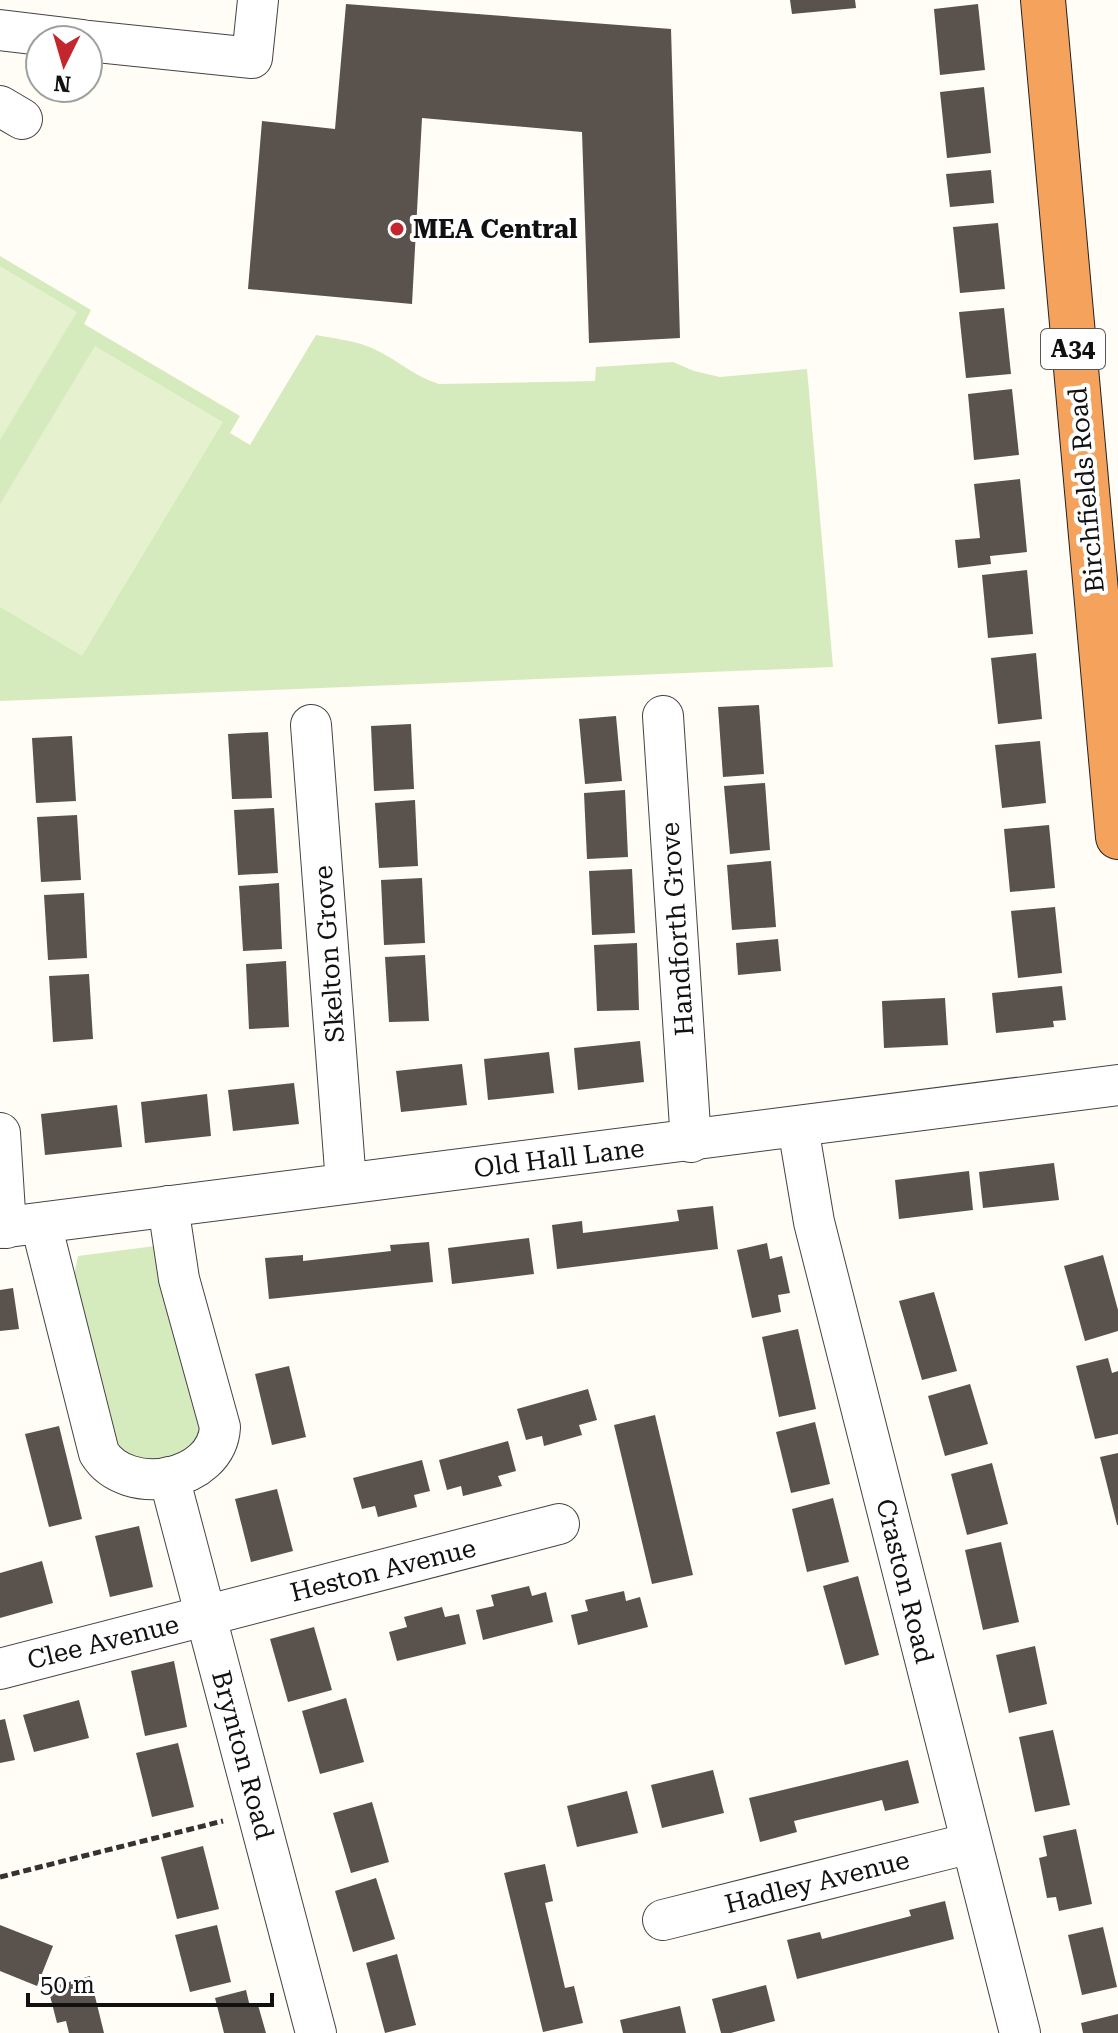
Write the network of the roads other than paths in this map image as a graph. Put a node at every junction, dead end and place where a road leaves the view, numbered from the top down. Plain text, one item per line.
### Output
1 (258, 0) edge
2 (1043, 0) edge
3 (0, 30) edge
4 (24, 33) edge
5 (104, 42) edge
6 (663, 716) dead end
7 (311, 725) dead end
8 (1118, 837) edge
9 (1118, 1085) edge
10 (798, 1127) junction
11 (0, 1133) edge
12 (691, 1142) junction
13 (346, 1183) junction
14 (168, 1206) junction
15 (16, 1227) edge
16 (169, 1477) junction
17 (559, 1524) dead end
18 (206, 1616) junction
19 (0, 1669) edge
20 (971, 1843) junction
21 (663, 1920) dead end
22 (316, 2033) edge
23 (1020, 2033) edge

1 - 5 street
2 - 8 highway, Birchfields Road / A34
3 - 4 street
6 - 12 street, Handforth Grove
7 - 13 street, Skelton Grove
9 - 10 street, Old Hall Lane
10 - 12 street, Old Hall Lane
10 - 20 street, Craston Road
11 - 15 street
12 - 13 street, Old Hall Lane
13 - 14 street, Old Hall Lane
14 - 15 street, Old Hall Lane
14 - 16 street
15 - 16 street
16 - 18 street, Brynton Road
17 - 18 street, Heston Avenue
18 - 19 street, Clee Avenue
18 - 22 street, Brynton Road
20 - 21 street, Hadley Avenue
20 - 23 street, Craston Road

